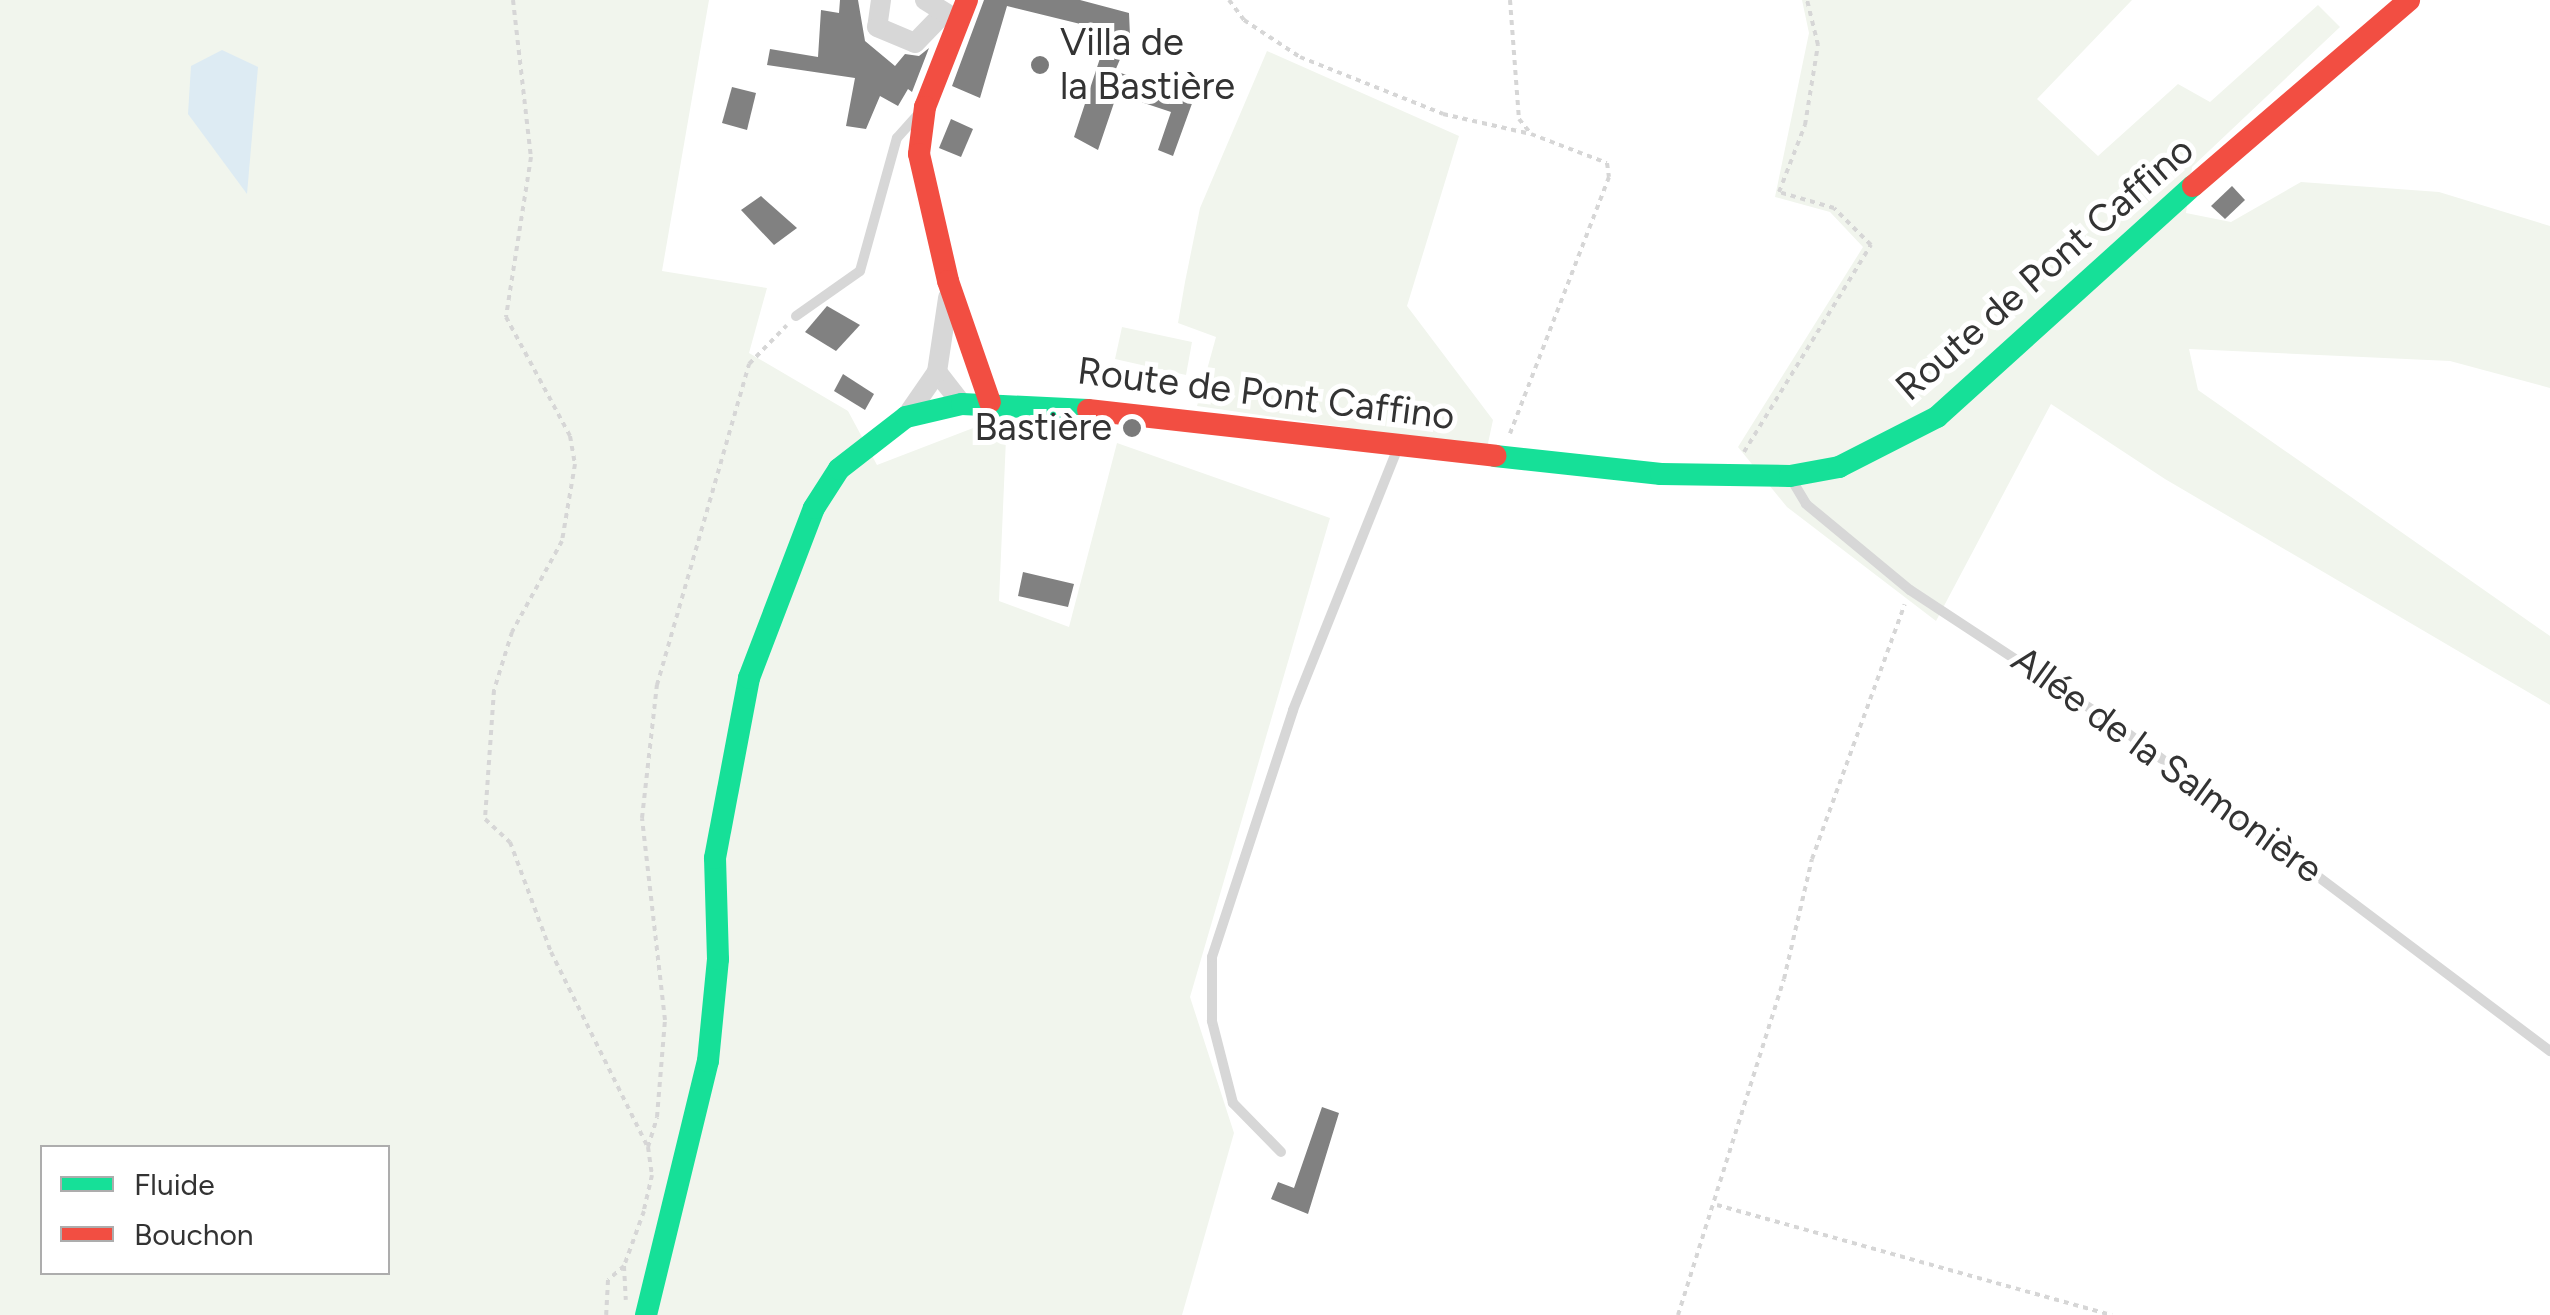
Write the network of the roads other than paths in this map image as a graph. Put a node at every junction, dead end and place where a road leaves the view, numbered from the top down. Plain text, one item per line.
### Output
1 (880, 0) edge
2 (926, 0) edge
3 (2409, 0) edge
4 (957, 11) edge
5 (926, 107) junction
6 (948, 281) junction
7 (796, 316) road end
8 (937, 372) junction
9 (990, 402) junction
10 (962, 404) junction
11 (906, 418) junction
12 (1398, 446) junction
13 (1790, 476) junction
14 (2550, 1050) edge
15 (1281, 1152) dead end
16 (638, 1314) edge

1 - 4 street
2 - 4 street
3 - 13 street, Route de Pont Caffino
4 - 5 street
5 - 6 street
5 - 7 lane
6 - 8 street
6 - 9 street
8 - 10 street
8 - 11 street
9 - 10 street, Route de Pont Caffino
9 - 12 street, Route de Pont Caffino
10 - 11 street, Route de Pont Caffino
11 - 16 street, Route de Pont Caffino
12 - 13 street, Route de Pont Caffino
12 - 15 lane
13 - 14 lane, Allée de la Salmonière

